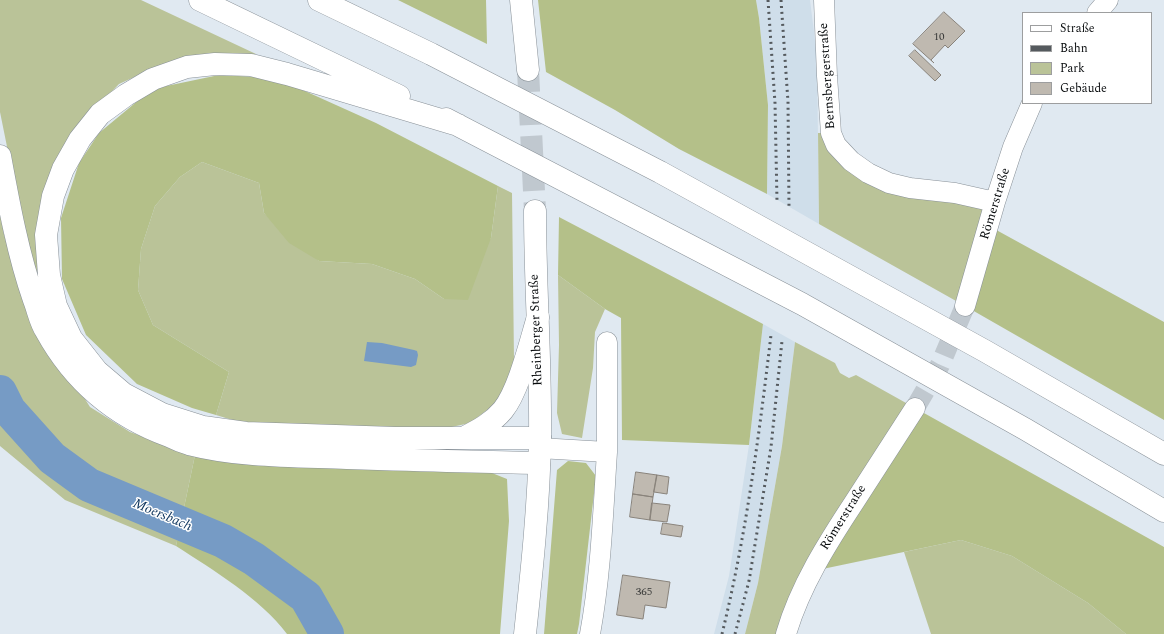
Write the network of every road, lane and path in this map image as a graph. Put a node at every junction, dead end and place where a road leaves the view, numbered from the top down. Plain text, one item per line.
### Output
1 (200, 0) edge
2 (319, 0) edge
3 (521, 0) edge
4 (824, 0) edge
5 (1108, 0) edge
6 (1097, 12) edge
7 (528, 70) tunnel mouth
8 (1032, 104) edge
9 (458, 125) junction
10 (0, 156) edge
11 (995, 202) junction
12 (535, 211) tunnel mouth
13 (966, 306) tunnel mouth
14 (538, 317) junction
15 (607, 342) dead end
16 (915, 408) tunnel mouth
17 (464, 438) junction
18 (539, 450) junction
19 (607, 452) junction
20 (1164, 454) edge
21 (1164, 511) edge
22 (525, 634) edge
23 (590, 634) edge
24 (786, 634) edge

1 - 9 main road
2 - 20 main road
3 - 7 main road
4 - 11 street, Bernsbergerstraße
5 - 6 street
8 - 11 street, Römerstraße
9 - 17 main road
9 - 21 main road
10 - 18 main road
11 - 13 street, Römerstraße
12 - 14 main road, Rheinberger Straße
14 - 17 main road
14 - 18 main road, Rheinberger Straße
15 - 19 street
16 - 24 street, Römerstraße
17 - 18 main road
18 - 19 street
18 - 22 main road, Rheinberger Straße
19 - 23 street

